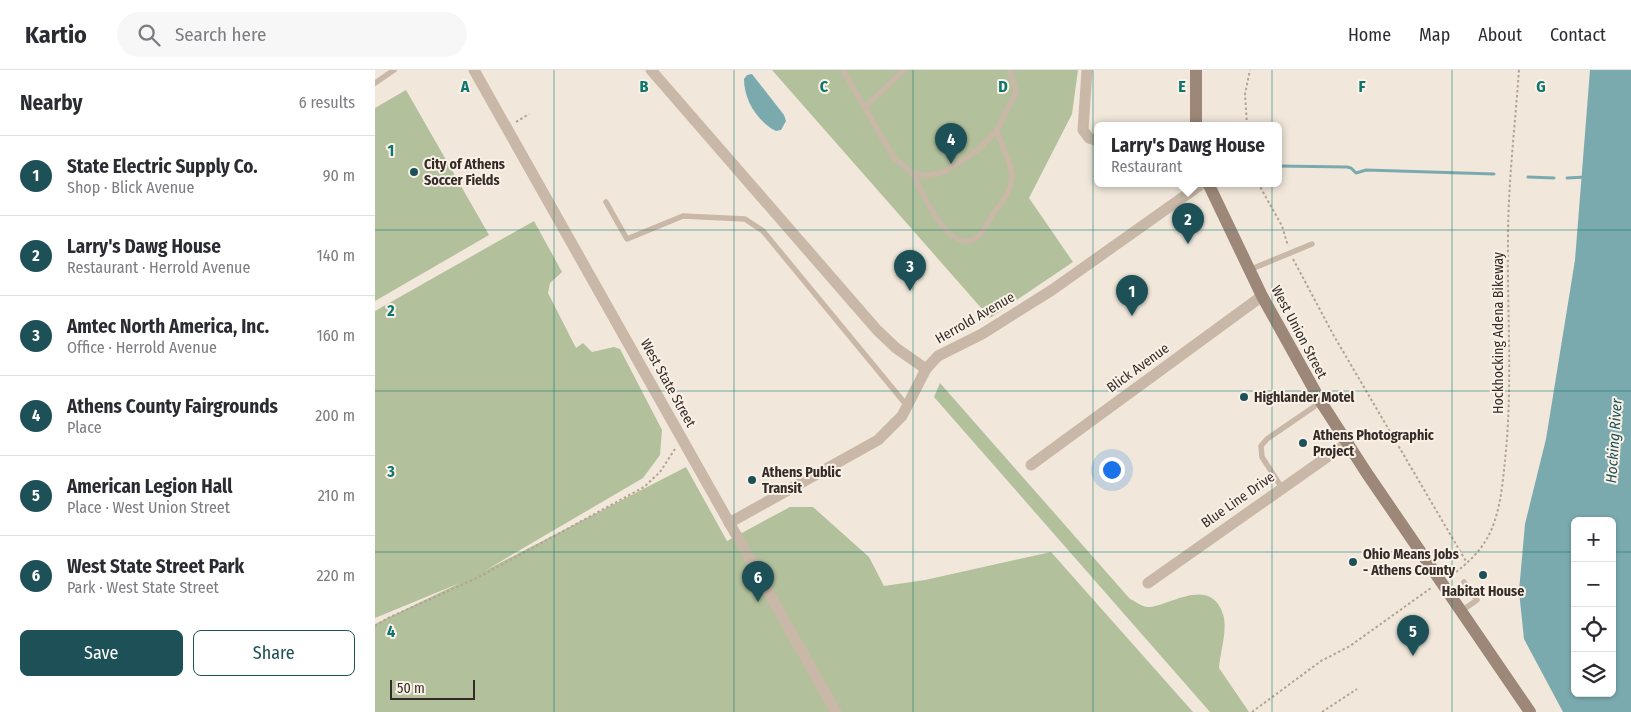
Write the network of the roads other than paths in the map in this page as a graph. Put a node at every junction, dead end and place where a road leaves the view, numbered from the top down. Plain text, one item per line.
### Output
1 (394, 70) edge
2 (473, 70) edge
3 (651, 70) edge
4 (843, 70) edge
5 (904, 70) edge
6 (1010, 70) edge
7 (1087, 70) edge
8 (1196, 70) edge
9 (375, 83) edge
10 (865, 107) junction
11 (1196, 122) edge
12 (997, 130) junction
13 (1094, 140) edge
14 (913, 173) junction
15 (1197, 187) edge
16 (1210, 187) edge
17 (606, 202) dead end
18 (1312, 244) dead end
19 (1249, 270) junction
20 (1262, 296) junction
21 (926, 369) junction
22 (1321, 402) junction
23 (908, 406) junction
24 (1347, 443) junction
25 (1031, 465) dead end
26 (1282, 488) junction
27 (729, 523) junction
28 (1464, 582) dead end
29 (1148, 583) dead end
30 (1460, 612) junction
31 (836, 712) edge
32 (1530, 712) edge

1 - 9 lane
2 - 27 street, West State Street
3 - 21 street
4 - 10 lane
5 - 10 lane
6 - 12 lane
7 - 13 street
8 - 11 main road
10 - 14 lane
12 - 14 lane
12 - 14 lane
15 - 21 street, Herrold Avenue
16 - 19 main road, West Union Street
17 - 23 lane
18 - 19 lane
19 - 20 main road, West Union Street
20 - 22 main road, West Union Street
20 - 25 street, Blick Avenue
21 - 23 street, Herrold Avenue
22 - 24 main road, West Union Street
22 - 26 lane
23 - 27 street, Herrold Avenue
24 - 26 street, Blue Line Drive
24 - 30 main road, West Union Street
26 - 29 street, Blue Line Drive
27 - 31 street, West State Street
28 - 30 lane
30 - 32 main road, West Union Street

